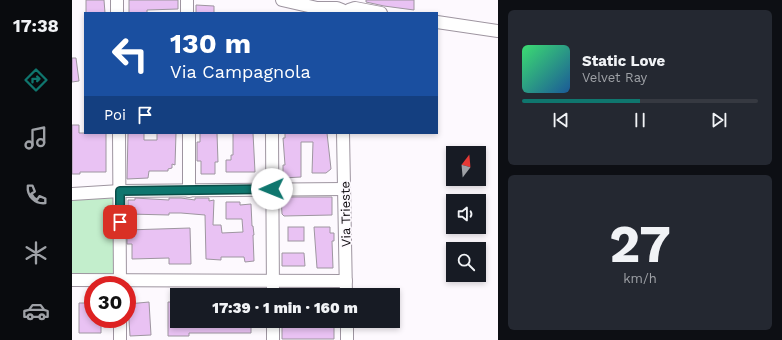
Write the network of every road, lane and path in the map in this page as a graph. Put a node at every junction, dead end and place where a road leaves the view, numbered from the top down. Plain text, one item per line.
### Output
1 (118, 0) edge
2 (187, 0) edge
3 (282, 0) edge
4 (345, 9) edge
5 (322, 11) edge
6 (117, 12) edge
7 (187, 12) edge
8 (378, 12) edge
9 (438, 22) edge
10 (498, 31) edge
11 (119, 134) edge
12 (189, 134) edge
13 (272, 134) edge
14 (343, 134) edge
15 (272, 189) junction
16 (344, 189) junction
17 (189, 190) junction
18 (120, 191) junction
19 (72, 194) edge
20 (120, 276) edge
21 (72, 280) edge
22 (84, 281) edge
23 (273, 282) junction
24 (346, 282) junction
25 (136, 283) edge
26 (273, 288) edge
27 (346, 288) edge
28 (120, 328) edge
29 (273, 328) edge
30 (346, 328) edge
31 (120, 340) edge
32 (273, 340) edge
33 (347, 340) edge

1 - 6 street
2 - 7 street
3 - 5 street
4 - 5 street
4 - 8 street
9 - 10 street
11 - 18 street
12 - 17 street
13 - 15 street
14 - 16 street, Via Trieste
15 - 16 street
15 - 17 street
15 - 23 street
16 - 24 street, Via Trieste
17 - 18 street
18 - 19 street
18 - 20 street
21 - 22 street
23 - 24 street
23 - 25 street
23 - 26 street
24 - 27 street, Via Trieste
28 - 31 street
29 - 32 street
30 - 33 street

